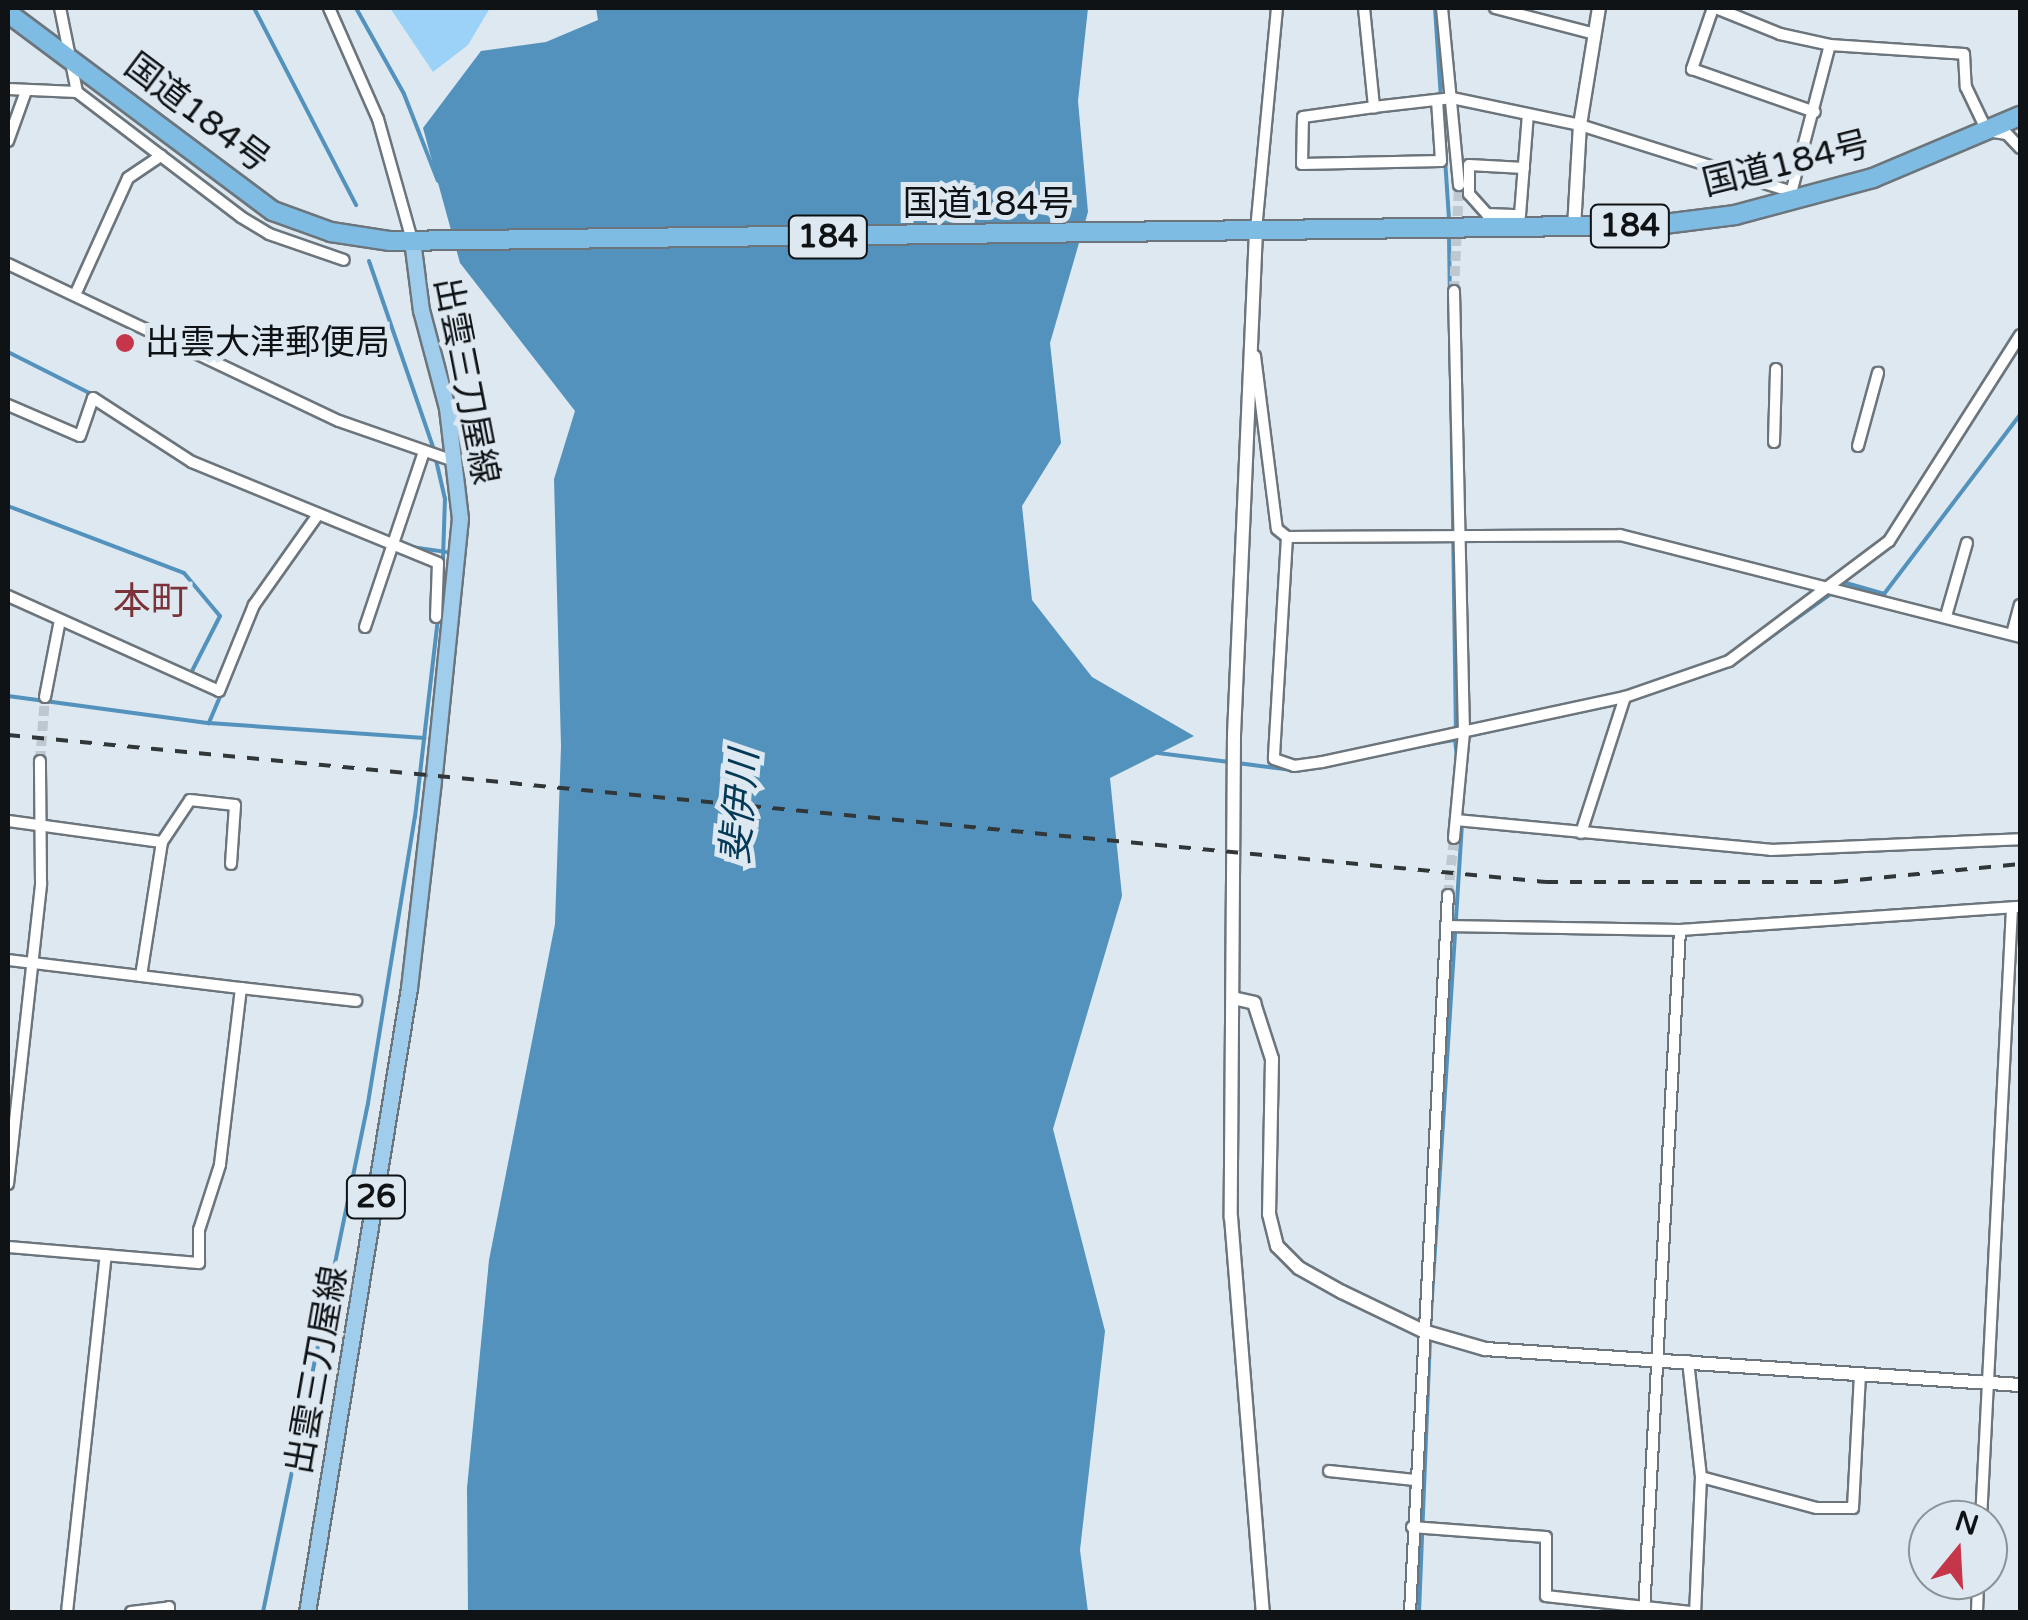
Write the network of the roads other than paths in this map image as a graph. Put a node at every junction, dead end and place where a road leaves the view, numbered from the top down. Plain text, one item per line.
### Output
1 (60, 8) edge
2 (329, 8) edge
3 (1277, 8) edge
4 (1364, 8) edge
5 (1442, 8) edge
6 (1495, 8) edge
7 (1599, 8) edge
8 (1714, 8) edge
9 (8, 14) edge
10 (1592, 33) junction
11 (1830, 45) junction
12 (71, 57) junction
13 (8, 89) edge
14 (26, 91) junction
15 (77, 92) junction
16 (1452, 98) junction
17 (1437, 100) junction
18 (1374, 107) junction
19 (1814, 112) junction
20 (1528, 114) junction
21 (2020, 116) edge
22 (1580, 125) junction
23 (1988, 132) junction
24 (8, 141) edge
25 (2020, 148) edge
26 (161, 156) junction
27 (1524, 168) junction
28 (1458, 185) tunnel mouth
29 (1790, 198) junction
30 (1574, 228) junction
31 (1256, 231) junction
32 (412, 240) junction
33 (344, 260) dead end
34 (8, 264) edge
35 (1454, 291) tunnel mouth
36 (75, 296) junction
37 (1251, 325) junction
38 (2020, 335) edge
39 (1776, 369) dead end
40 (1878, 373) dead end
41 (8, 405) edge
42 (1774, 442) dead end
43 (1858, 446) dead end
44 (424, 452) junction
45 (456, 461) junction
46 (317, 516) junction
47 (1458, 533) junction
48 (1287, 537) junction
49 (1967, 543) dead end
50 (392, 545) junction
51 (1835, 586) junction
52 (8, 596) edge
53 (2020, 604) edge
54 (1946, 616) junction
55 (436, 617) dead end
56 (60, 620) junction
57 (365, 626) dead end
58 (2016, 635) edge
59 (46, 697) tunnel mouth
60 (1625, 697) junction
61 (1464, 734) junction
62 (40, 761) tunnel mouth
63 (1456, 820) junction
64 (8, 821) edge
65 (40, 825) junction
66 (1581, 834) junction
67 (1454, 838) tunnel mouth
68 (2020, 839) edge
69 (162, 842) junction
70 (231, 864) dead end
71 (1448, 895) tunnel mouth
72 (2016, 907) edge
73 (1446, 926) junction
74 (1680, 930) junction
75 (8, 960) edge
76 (32, 963) junction
77 (141, 976) junction
78 (241, 988) junction
79 (1233, 998) junction
80 (356, 1000) dead end
81 (8, 1184) edge
82 (8, 1247) edge
83 (106, 1256) junction
84 (1424, 1331) junction
85 (1658, 1358) junction
86 (1688, 1361) junction
87 (1860, 1373) junction
88 (1987, 1380) junction
89 (2020, 1385) edge
90 (1328, 1472) dead end
91 (1701, 1477) junction
92 (1415, 1480) junction
93 (1982, 1500) edge
94 (1412, 1528) junction
95 (1644, 1611) edge
96 (68, 1612) edge
97 (131, 1612) edge
98 (169, 1612) edge
99 (307, 1612) edge
100 (1263, 1612) edge
101 (1410, 1612) edge
102 (1693, 1612) edge

1 - 12 street
2 - 32 street
3 - 31 street
4 - 18 street
5 - 16 street
6 - 10 street
7 - 10 street
8 - 11 street
8 - 19 street
9 - 12 highway, 国道184号 / 184
10 - 22 street
11 - 19 street
11 - 23 street
12 - 15 street
12 - 32 highway, 国道184号 / 184
13 - 14 street
14 - 15 street
14 - 24 street
15 - 26 street
16 - 17 street
16 - 20 street
16 - 28 street
17 - 18 street
17 - 18 street
19 - 29 street
20 - 22 street
20 - 27 street
21 - 23 highway, 国道184号 / 184
22 - 29 street
22 - 30 street
23 - 25 street
23 - 29 highway, 国道184号 / 184
26 - 33 street
26 - 36 street
27 - 27 street
29 - 30 highway, 国道184号 / 184
30 - 31 highway, 国道184号 / 184
31 - 32 highway, 国道184号 / 184
31 - 37 street
32 - 45 main road, 出雲三刀屋線 / 26
34 - 36 street
35 - 47 street
36 - 44 street
37 - 48 street
37 - 79 street
38 - 51 street
39 - 42 street
40 - 43 street
41 - 46 street
44 - 45 street
44 - 50 street
45 - 99 main road, 出雲三刀屋線 / 26
46 - 50 street
46 - 56 street
47 - 48 street
47 - 51 street
47 - 61 street
48 - 61 street
49 - 54 street
50 - 55 street
50 - 57 street
51 - 54 street
51 - 60 street
52 - 56 street
53 - 58 street
54 - 58 street
56 - 59 street
60 - 61 street
60 - 66 street
61 - 63 street
62 - 65 street
63 - 66 street
63 - 67 street
64 - 65 street
65 - 69 street
65 - 76 street
66 - 68 street
69 - 70 street
69 - 77 street
71 - 73 street
72 - 74 street
72 - 88 street
73 - 74 street
73 - 84 street
74 - 85 street
75 - 76 street
76 - 77 street
76 - 81 street
77 - 78 street
78 - 80 street
78 - 83 street
79 - 84 street
79 - 100 street
82 - 83 street
83 - 96 street
84 - 85 street
84 - 92 street
85 - 86 street
85 - 95 street
86 - 87 street
86 - 91 street
87 - 88 street
87 - 91 street
88 - 89 street
88 - 93 street
90 - 92 street
91 - 102 street
92 - 94 street
94 - 95 street
94 - 101 street
95 - 102 street
97 - 98 street

